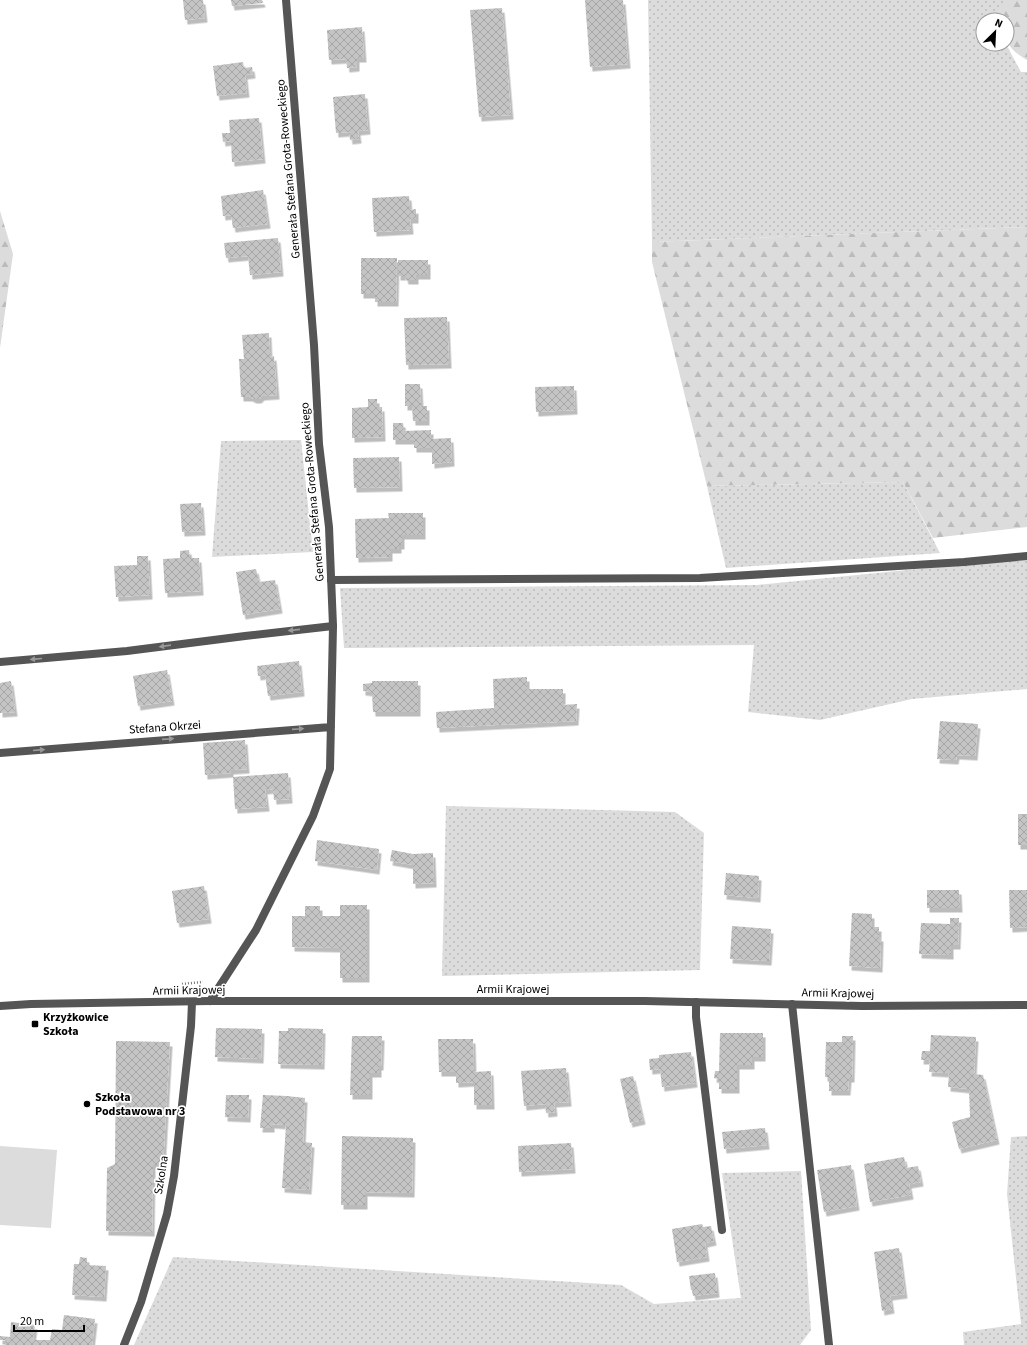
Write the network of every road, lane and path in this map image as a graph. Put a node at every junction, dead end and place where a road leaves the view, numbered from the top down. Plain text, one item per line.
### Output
1 (286, 0) edge
2 (1027, 556) edge
3 (331, 580) junction
4 (333, 626) junction
5 (0, 662) edge
6 (331, 727) junction
7 (0, 753) edge
8 (210, 1001) junction
9 (192, 1002) junction
10 (696, 1002) junction
11 (792, 1004) junction
12 (1027, 1005) edge
13 (0, 1006) edge
14 (722, 1230) dead end
15 (124, 1345) edge
16 (829, 1345) edge

1 - 3 street, Generała Stefana Grota-Roweckiego
2 - 3 street
3 - 4 street, Generała Stefana Grota-Roweckiego
4 -> 5 street
4 - 6 street, Generała Stefana Grota-Roweckiego
7 -> 6 street, Stefana Okrzei
6 - 8 street, Generała Stefana Grota-Roweckiego
8 - 9 street, Armii Krajowej
8 - 10 street, Armii Krajowej
9 - 13 street, Armii Krajowej
9 - 15 street, Szkolna
10 - 11 street, Armii Krajowej
10 - 14 street
11 - 12 street, Armii Krajowej
11 - 16 street

